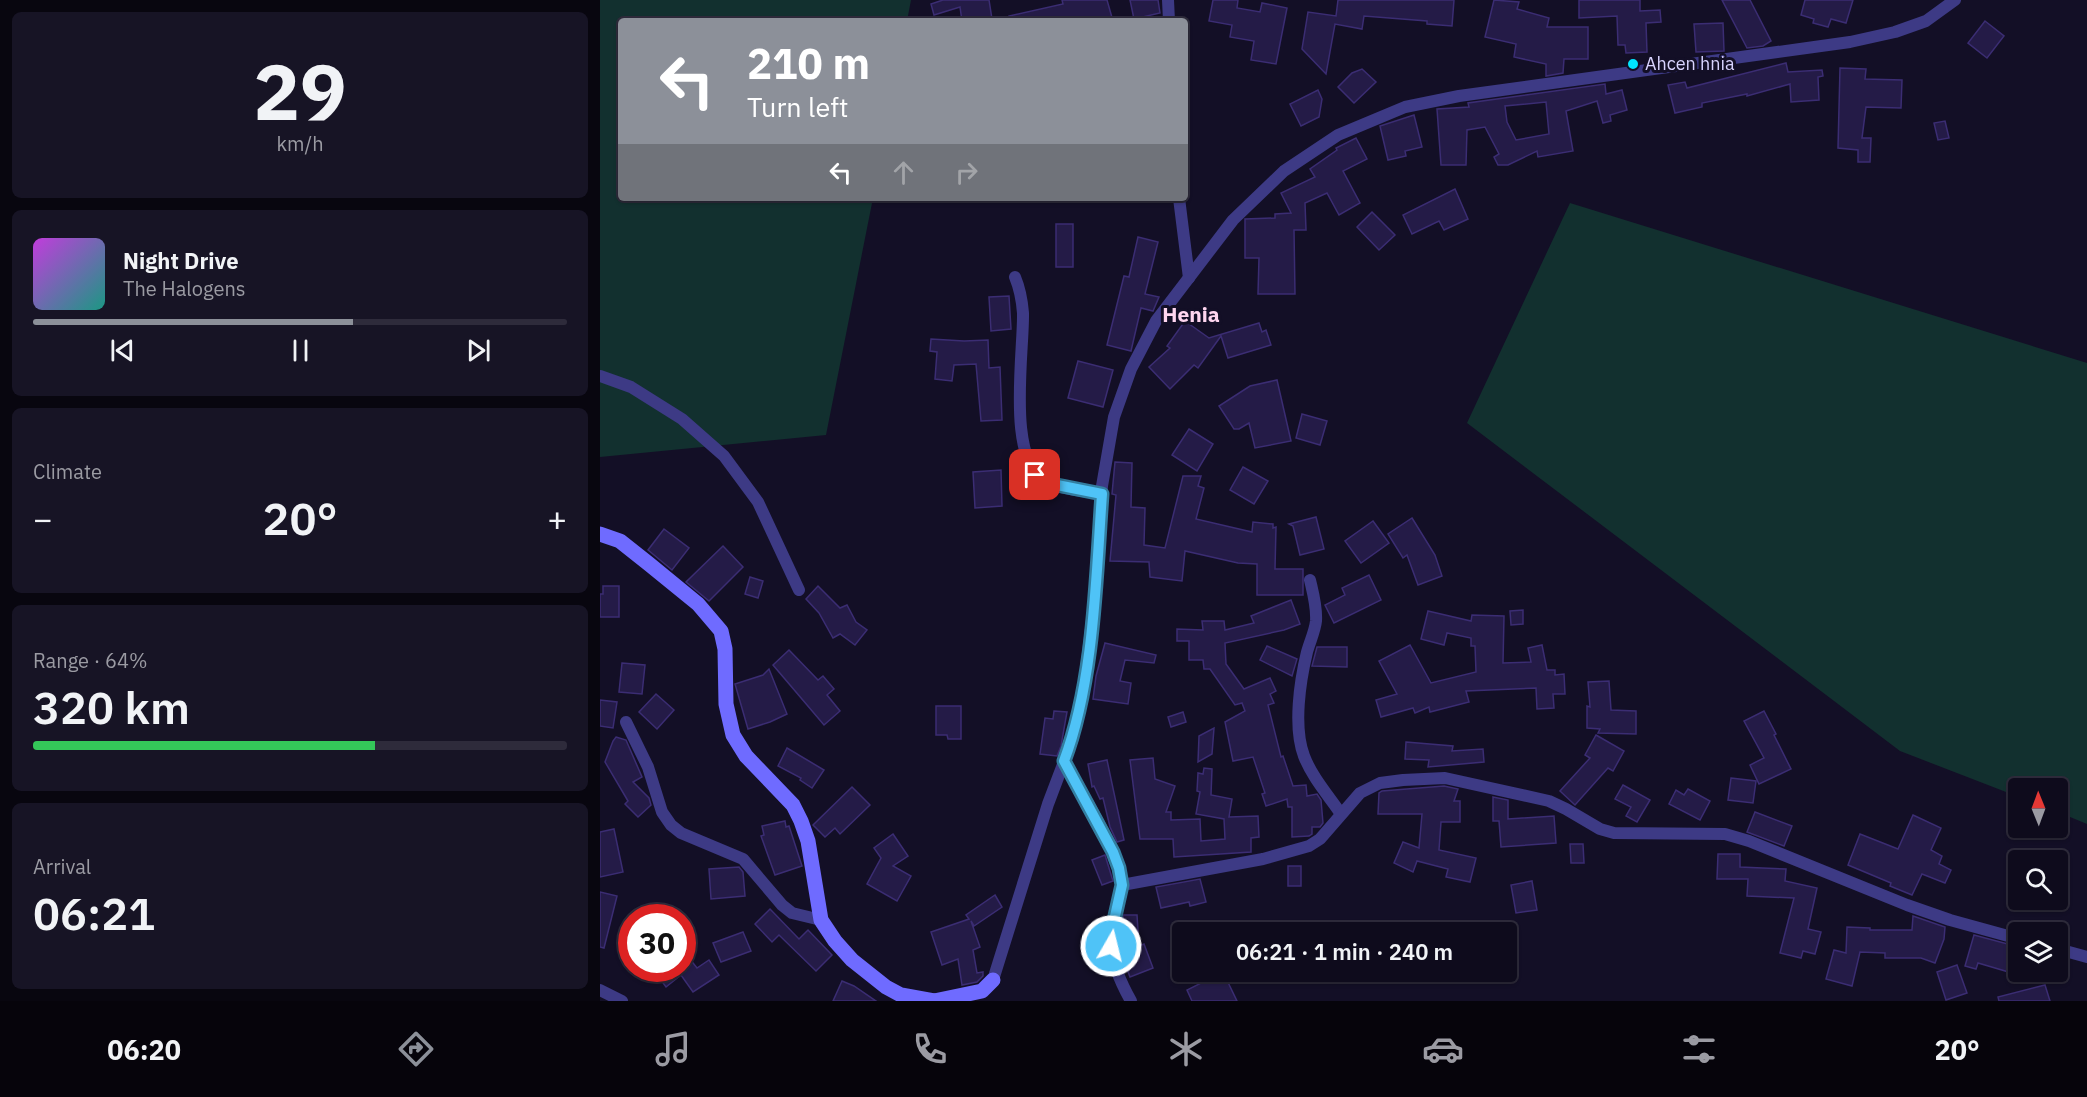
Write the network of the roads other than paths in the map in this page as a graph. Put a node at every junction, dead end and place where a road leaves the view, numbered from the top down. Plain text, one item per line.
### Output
1 (1168, 0) edge
2 (1954, 0) edge
3 (1169, 18) edge
4 (1179, 201) edge
5 (1015, 277) dead end
6 (1189, 278) junction
7 (600, 376) edge
8 (1102, 494) junction
9 (600, 534) edge
10 (1310, 580) dead end
11 (799, 590) dead end
12 (626, 722) dead end
13 (1064, 761) junction
14 (1341, 813) junction
15 (1122, 885) junction
16 (822, 920) junction
17 (2008, 936) edge
18 (2068, 952) edge
19 (2087, 957) edge
20 (993, 980) junction
21 (600, 990) edge
22 (622, 1001) edge
23 (934, 1001) edge
24 (990, 1001) edge
25 (1131, 1001) edge

1 - 3 street
2 - 6 street
4 - 6 street
5 - 8 street
6 - 8 street
7 - 11 street
8 - 13 street
9 - 16 street
10 - 14 street
12 - 16 street
13 - 15 street
13 - 20 street
14 - 15 street
14 - 17 street
15 - 25 street
16 - 23 street
18 - 19 street
20 - 23 street
20 - 24 street
21 - 22 street

